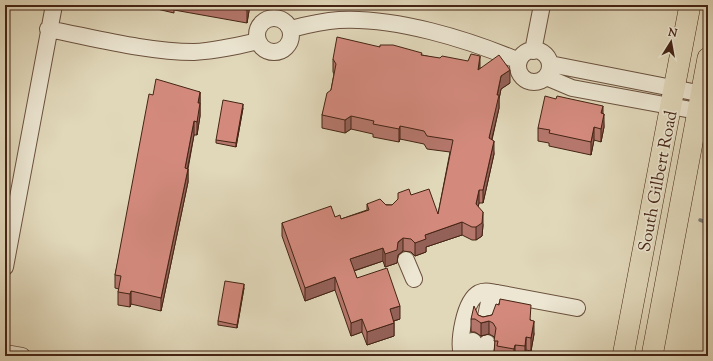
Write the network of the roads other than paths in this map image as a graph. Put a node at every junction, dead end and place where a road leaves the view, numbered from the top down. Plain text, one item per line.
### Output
1 (54, 5) edge
2 (542, 5) edge
3 (690, 5) edge
4 (48, 29) junction
5 (291, 29) junction
6 (258, 41) junction
7 (533, 51) junction
8 (708, 58) edge
9 (519, 60) junction
10 (548, 70) junction
11 (692, 101) edge
12 (406, 260) dead end
13 (5, 267) edge
14 (414, 279) dead end
15 (496, 293) junction
16 (577, 308) dead end
17 (484, 320) edge
18 (5, 353) edge
19 (22, 356) edge
20 (462, 356) edge
21 (623, 356) edge
22 (652, 356) edge

1 - 4 street
2 - 7 street
3 - 11 main road, South Gilbert Road
4 - 6 street
4 - 13 street
5 - 6 street
5 - 6 street
5 - 9 street
7 - 9 street
7 - 10 street
8 - 11 main road, South Gilbert Road
9 - 10 street
10 - 11 street
11 - 21 main road, South Gilbert Road
11 - 22 main road, South Gilbert Road
12 - 14 street
15 - 16 street
15 - 17 street
15 - 20 street
18 - 19 street

